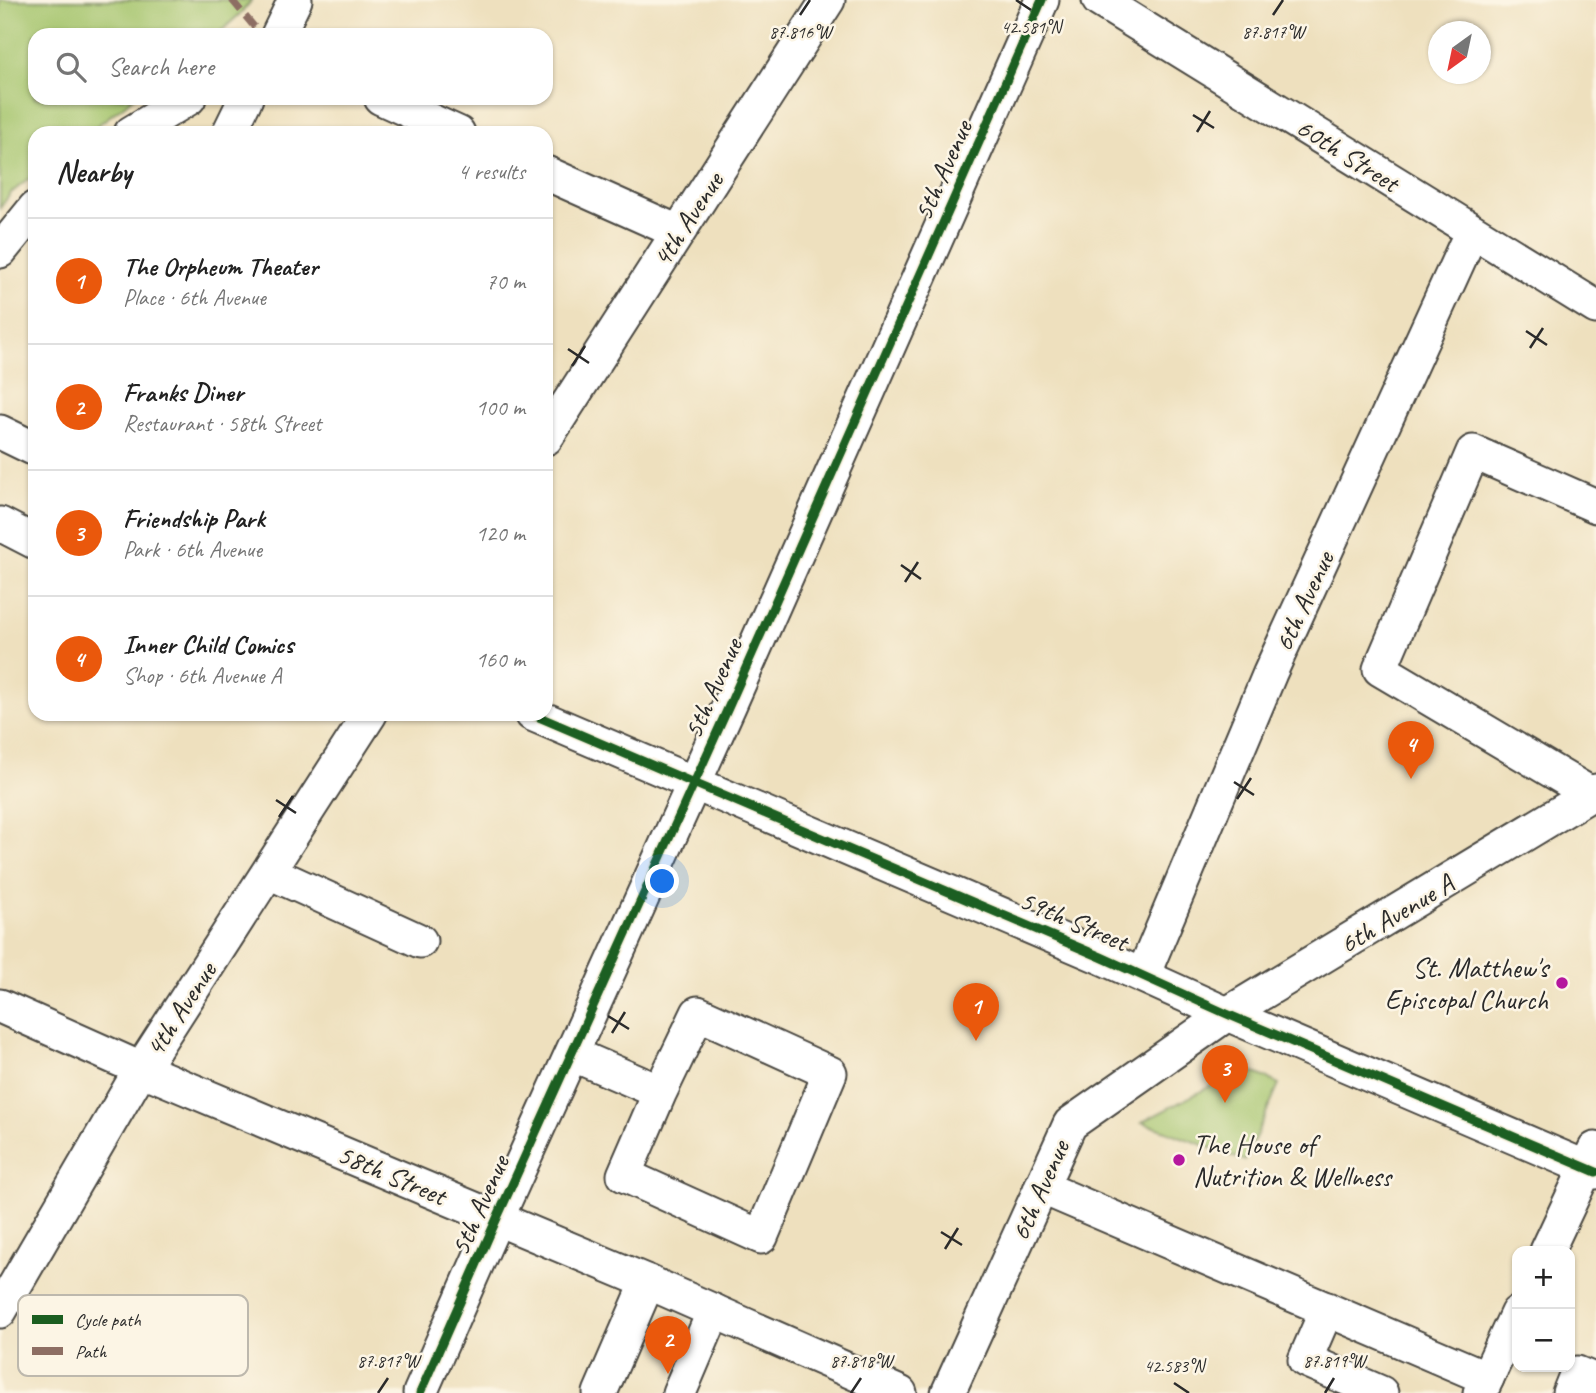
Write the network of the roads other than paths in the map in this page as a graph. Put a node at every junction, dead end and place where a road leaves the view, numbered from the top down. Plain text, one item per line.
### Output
1 (295, 0) edge
2 (828, 0) edge
3 (1042, 0) edge
4 (1099, 0) edge
5 (281, 28) edge
6 (177, 105) edge
7 (243, 105) edge
8 (396, 105) edge
9 (143, 126) edge
10 (233, 126) edge
11 (443, 126) edge
12 (553, 176) edge
13 (28, 217) edge
14 (1472, 231) junction
15 (678, 232) junction
16 (0, 251) edge
17 (1596, 307) edge
18 (553, 427) edge
19 (0, 432) edge
20 (28, 446) edge
21 (1596, 506) edge
22 (1, 526) edge
23 (28, 539) edge
24 (366, 721) edge
25 (549, 721) edge
26 (694, 782) junction
27 (1587, 804) edge
28 (269, 872) junction
29 (420, 941) dead end
30 (1143, 975) junction
31 (0, 1006) edge
32 (1227, 1014) junction
33 (572, 1054) junction
34 (141, 1069) junction
35 (660, 1092) junction
36 (1593, 1162) edge
37 (1041, 1187) junction
38 (497, 1218) junction
39 (1550, 1246) edge
40 (648, 1282) junction
41 (1327, 1310) junction
42 (0, 1311) edge
43 (714, 1311) junction
44 (1512, 1324) edge
45 (1596, 1381) edge
46 (1483, 1386) edge
47 (421, 1393) edge
48 (600, 1393) edge
49 (679, 1393) edge
50 (900, 1393) edge
51 (948, 1393) edge
52 (1381, 1393) edge
53 (1569, 1393) edge

1 - 5 street
2 - 15 street, 4th Avenue
3 - 26 street, 5th Avenue
4 - 14 street, 60th Street
6 - 9 street
7 - 10 street
8 - 11 street
12 - 15 street
13 - 16 street
14 - 17 street, 60th Street
14 - 30 street, 6th Avenue
15 - 18 street, 4th Avenue
19 - 20 street
21 - 27 street
22 - 23 street
24 - 28 street, 4th Avenue
25 - 26 street, 59th Street
26 - 30 street, 59th Street
26 - 33 street, 5th Avenue
27 - 32 street, 6th Avenue A
28 - 29 street
28 - 34 street, 4th Avenue
30 - 32 street, 59th Street
31 - 34 street, 58th Street
32 - 36 street, 59th Street
32 - 37 street, 6th Avenue
33 - 35 street
33 - 38 street, 5th Avenue
34 - 38 street, 58th Street
34 - 42 street, 4th Avenue
35 - 35 street
36 - 39 street
37 - 41 street
37 - 51 street, 6th Avenue
38 - 40 street, 58th Street
38 - 47 street, 5th Avenue
40 - 43 street, 58th Street
40 - 48 street
41 - 46 street
41 - 52 street
43 - 49 street
43 - 50 street, 58th Street
44 - 46 street
45 - 53 street

